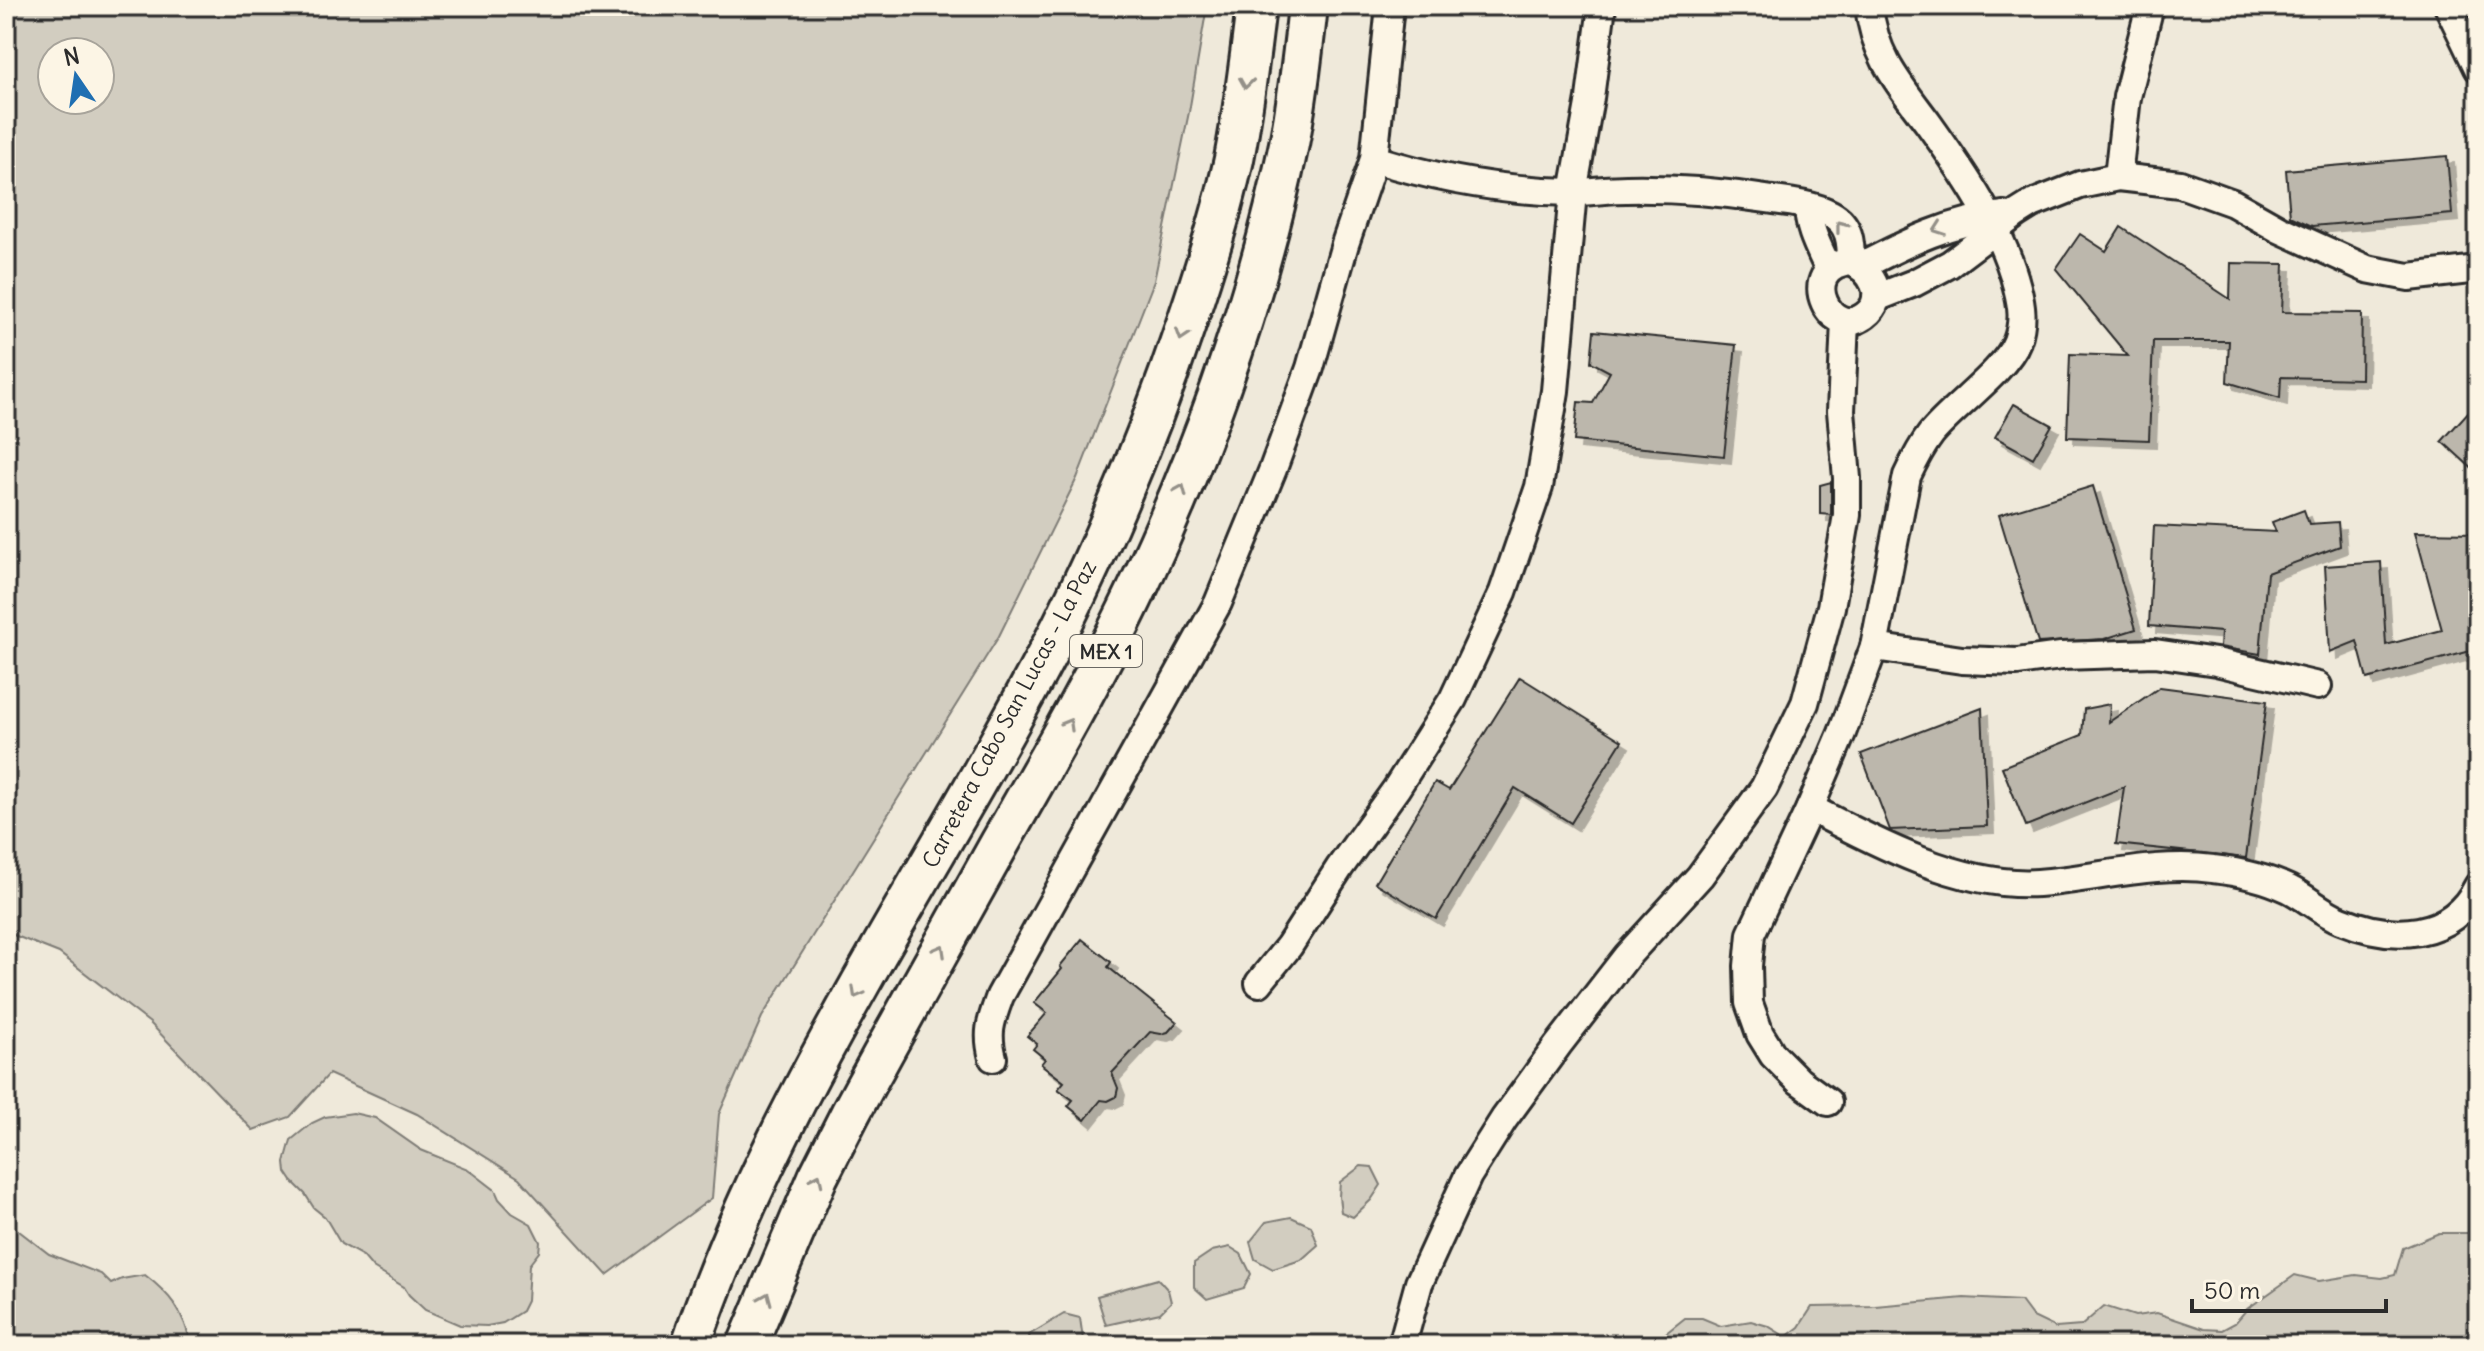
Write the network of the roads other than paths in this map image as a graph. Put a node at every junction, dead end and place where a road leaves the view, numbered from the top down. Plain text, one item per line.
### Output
1 (1256, 6) edge
2 (1308, 6) edge
3 (1390, 6) edge
4 (1602, 6) edge
5 (1869, 6) edge
6 (2150, 6) edge
7 (2448, 6) edge
8 (2478, 68) edge
9 (1374, 159) junction
10 (2118, 177) junction
11 (1573, 192) junction
12 (1999, 220) junction
13 (1847, 266) junction
14 (2478, 269) edge
15 (1876, 298) junction
16 (1845, 321) junction
17 (1874, 647) junction
18 (2318, 686) dead end
19 (1810, 808) junction
20 (2478, 886) edge
21 (1259, 983) dead end
22 (993, 1058) dead end
23 (1828, 1102) dead end
24 (733, 1236) junction
25 (666, 1345) edge
26 (691, 1345) edge
27 (747, 1345) edge
28 (1402, 1345) edge

1 -> 24 highway, Carretera Cabo San Lucas - La Paz / MEX 1
27 -> 2 highway, MEX 1
3 - 9 street
4 - 11 street
5 - 12 street
6 - 10 street
7 - 8 street
9 - 11 street
9 - 22 street
10 - 12 street
10 - 14 street
11 - 13 street
11 - 21 street
12 -> 13 street
12 - 15 street
12 - 17 street
13 - 15 street
13 - 16 street
15 - 16 street
16 - 28 street
17 - 18 street
17 - 19 street
19 - 20 street
19 - 23 street
24 - 25 highway
24 - 26 highway, Carretera Cabo San Lucas - La Paz / MEX 1

